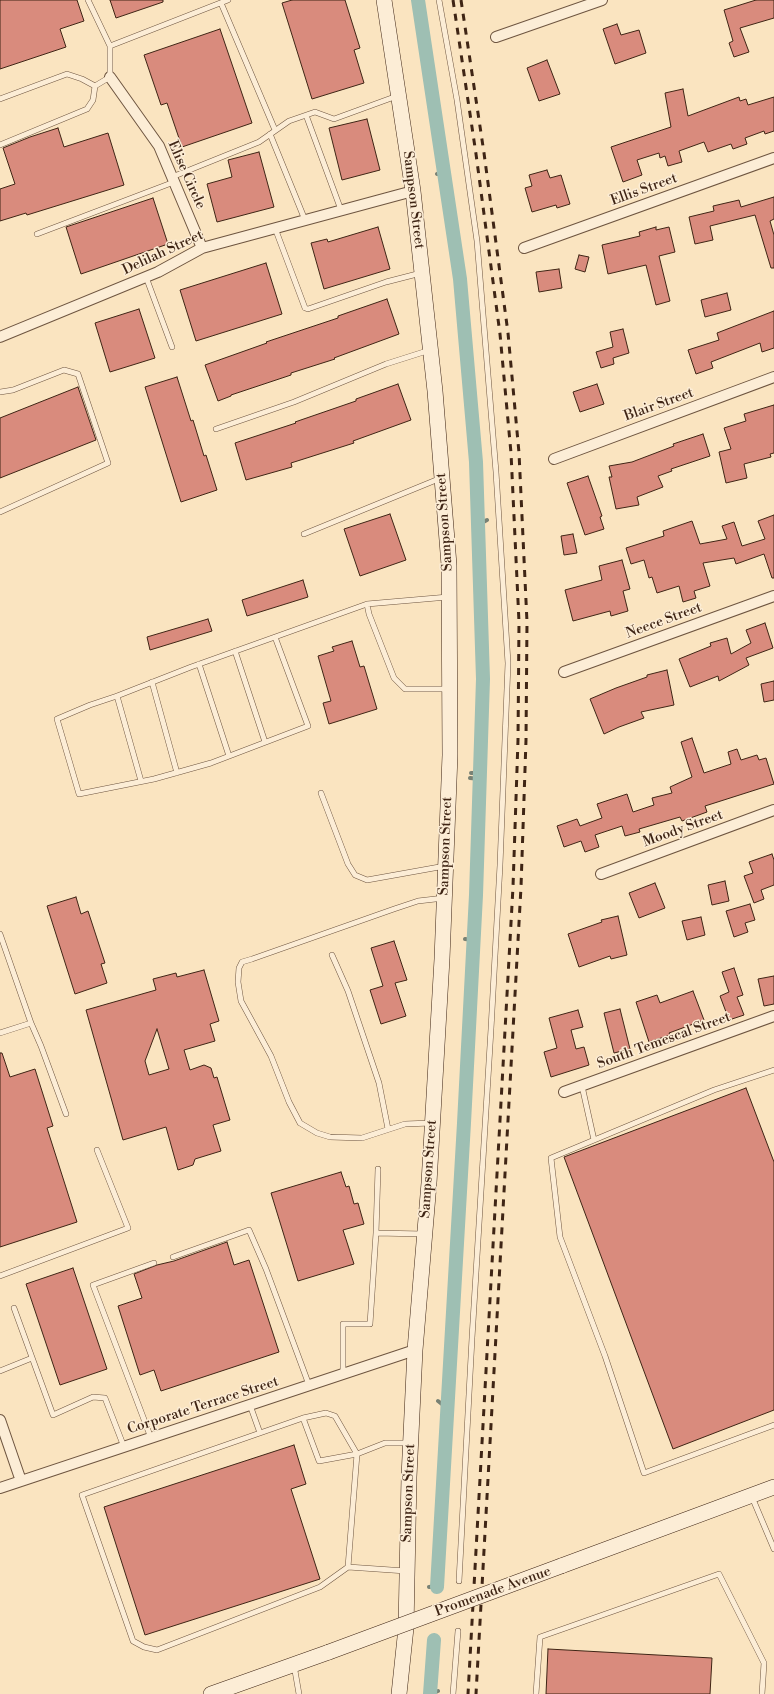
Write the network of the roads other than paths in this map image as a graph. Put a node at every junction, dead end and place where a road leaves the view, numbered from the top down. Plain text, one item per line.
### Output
1 (88, 0) edge
2 (228, 0) edge
3 (384, 0) edge
4 (439, 0) edge
5 (602, 0) edge
6 (221, 2) junction
7 (496, 37) dead end
8 (110, 46) junction
9 (110, 77) junction
10 (95, 86) junction
11 (398, 96) junction
12 (0, 99) edge
13 (306, 115) junction
14 (275, 130) junction
15 (270, 134) junction
16 (0, 144) edge
17 (774, 158) edge
18 (173, 180) junction
19 (413, 191) junction
20 (341, 210) junction
21 (305, 220) junction
22 (275, 228) junction
23 (37, 234) dead end
24 (202, 248) junction
25 (524, 248) dead end
26 (422, 273) junction
27 (146, 277) junction
28 (0, 336) edge
29 (172, 347) dead end
30 (431, 350) junction
31 (774, 377) edge
32 (0, 392) edge
33 (216, 429) dead end
34 (554, 459) dead end
35 (442, 477) junction
36 (0, 512) edge
37 (304, 534) dead end
38 (774, 596) edge
39 (449, 597) junction
40 (368, 604) junction
41 (275, 637) junction
42 (235, 651) junction
43 (199, 664) junction
44 (564, 672) dead end
45 (152, 682) junction
46 (449, 689) junction
47 (117, 696) junction
48 (265, 742) junction
49 (229, 756) junction
50 (177, 772) junction
51 (142, 781) junction
52 (322, 792) dead end
53 (774, 810) edge
54 (446, 866) junction
55 (601, 874) dead end
56 (445, 898) junction
57 (0, 934) edge
58 (332, 955) dead end
59 (774, 1016) edge
60 (31, 1023) junction
61 (0, 1034) edge
62 (774, 1070) edge
63 (582, 1086) junction
64 (564, 1092) dead end
65 (66, 1114) dead end
66 (432, 1123) junction
67 (388, 1129) junction
68 (594, 1140) junction
69 (97, 1150) dead end
70 (378, 1169) dead end
71 (376, 1233) junction
72 (424, 1234) junction
73 (173, 1257) dead end
74 (154, 1262) dead end
75 (0, 1276) edge
76 (14, 1308) dead end
77 (415, 1350) junction
78 (32, 1358) junction
79 (0, 1371) edge
80 (343, 1374) junction
81 (309, 1385) junction
82 (250, 1405) junction
83 (303, 1418) junction
84 (0, 1420) edge
85 (774, 1425) edge
86 (260, 1433) junction
87 (151, 1438) junction
88 (411, 1443) junction
89 (124, 1447) junction
90 (357, 1454) junction
91 (21, 1481) junction
92 (774, 1487) edge
93 (0, 1488) edge
94 (752, 1496) junction
95 (774, 1549) edge
96 (348, 1567) junction
97 (407, 1572) junction
98 (459, 1581) dead end
99 (458, 1631) dead end
100 (294, 1665) junction
101 (212, 1694) edge
102 (299, 1694) edge
103 (399, 1694) edge
104 (452, 1694) edge
105 (536, 1694) edge
106 (762, 1694) edge

1 - 8 lane
2 - 6 lane
3 - 11 street, Sampson Street
4 - 98 lane
5 - 7 street
6 - 8 lane
6 - 14 lane
8 - 9 lane
9 - 10 lane
9 - 18 street, Elise Circle
10 - 12 lane
10 - 16 lane
11 - 13 lane
11 - 19 street, Sampson Street
13 - 14 lane
13 - 20 lane
14 - 15 lane
15 - 18 lane
15 - 21 lane
17 - 25 street, Ellis Street
18 - 23 lane
18 - 24 street, Elise Circle
19 - 20 street, Delilah Street
19 - 26 street, Sampson Street
20 - 21 street, Delilah Street
21 - 22 street, Delilah Street
22 - 24 street, Delilah Street
22 - 26 lane
24 - 27 street, Delilah Street
26 - 30 street, Sampson Street
27 - 28 street, Delilah Street
27 - 29 lane
30 - 33 lane
30 - 35 street, Sampson Street
31 - 34 street, Blair Street
32 - 36 lane
35 - 37 lane
35 - 39 street, Sampson Street
38 - 44 street, Neece Street
39 - 40 lane
39 - 46 street, Sampson Street
40 - 41 lane
40 - 46 lane
41 - 42 lane
41 - 48 lane
42 - 43 lane
42 - 48 lane
43 - 45 lane
43 - 49 lane
45 - 47 lane
45 - 50 lane
46 - 54 street, Sampson Street
47 - 51 lane
47 - 51 lane
48 - 49 lane
49 - 50 lane
50 - 51 lane
52 - 54 lane
53 - 55 street, Moody Street
54 - 56 street, Sampson Street
56 - 66 street, Sampson Street
56 - 67 lane
57 - 60 lane
58 - 67 lane
59 - 63 street, South Temescal Street
60 - 61 lane
60 - 65 lane
62 - 68 lane
63 - 64 street, South Temescal Street
63 - 68 lane
66 - 67 lane
66 - 72 street, Sampson Street
68 - 85 lane
69 - 75 lane
70 - 71 lane
71 - 72 lane
71 - 80 lane
72 - 77 street, Sampson Street
73 - 81 lane
74 - 87 lane
76 - 78 lane
77 - 80 street, Corporate Terrace Street
77 - 88 street, Sampson Street
78 - 79 lane
78 - 89 lane
80 - 81 street, Corporate Terrace Street
81 - 82 street, Corporate Terrace Street
82 - 86 lane
82 - 87 street, Corporate Terrace Street
83 - 86 lane
83 - 90 lane
83 - 90 lane
84 - 91 street
86 - 96 lane
87 - 89 street, Corporate Terrace Street
88 - 90 lane
88 - 97 street, Sampson Street
89 - 91 street, Corporate Terrace Street
90 - 96 lane
91 - 93 street, Corporate Terrace Street
92 - 94 street, Promenade Avenue
94 - 95 lane
94 - 100 street, Promenade Avenue, bridge
96 - 97 lane
97 - 103 street, Sampson Street
99 - 104 lane
100 - 101 street, Promenade Avenue
100 - 102 lane
105 - 106 lane

